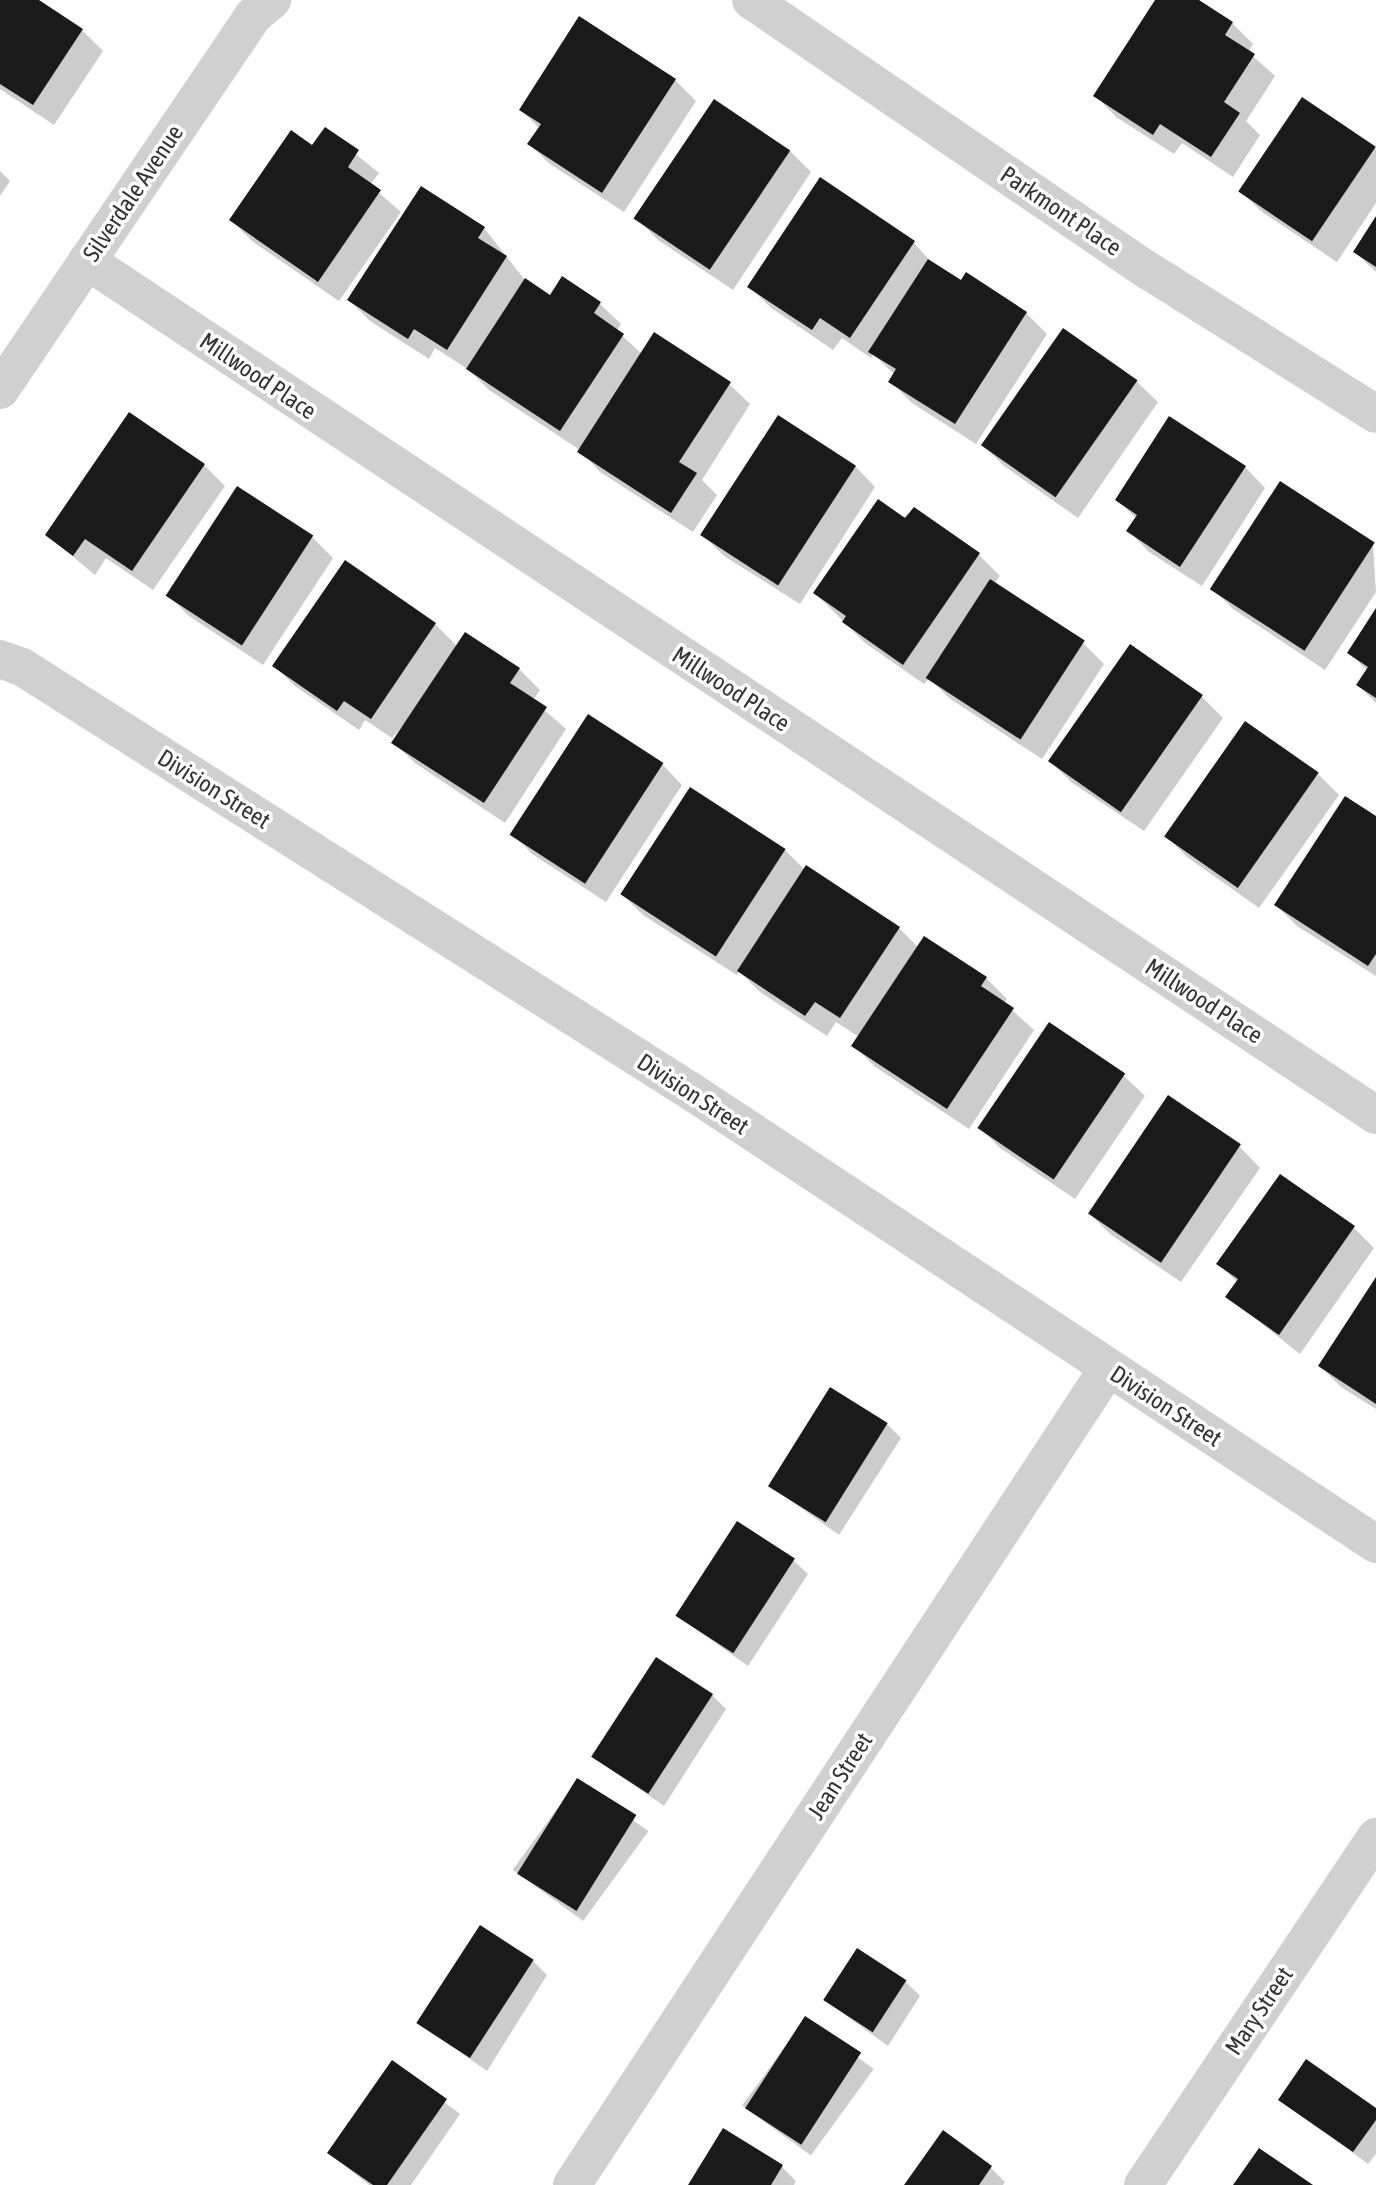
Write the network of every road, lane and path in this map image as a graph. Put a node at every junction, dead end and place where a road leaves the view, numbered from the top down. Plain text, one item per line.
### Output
1 (272, 0) edge
2 (751, 0) edge
3 (87, 261) junction
4 (0, 390) edge
5 (1376, 414) edge
6 (0, 659) edge
7 (1376, 1115) edge
8 (1108, 1368) junction
9 (1376, 1544) edge
10 (1376, 1837) edge
11 (572, 2185) edge
12 (1143, 2185) edge

1 - 3 street, Silverdale Avenue
2 - 5 street, Parkmont Place
3 - 4 street, Silverdale Avenue
3 - 7 street, Millwood Place
6 - 8 street, Division Street
8 - 9 street, Division Street
8 - 11 street, Jean Street
10 - 12 street, Mary Street

